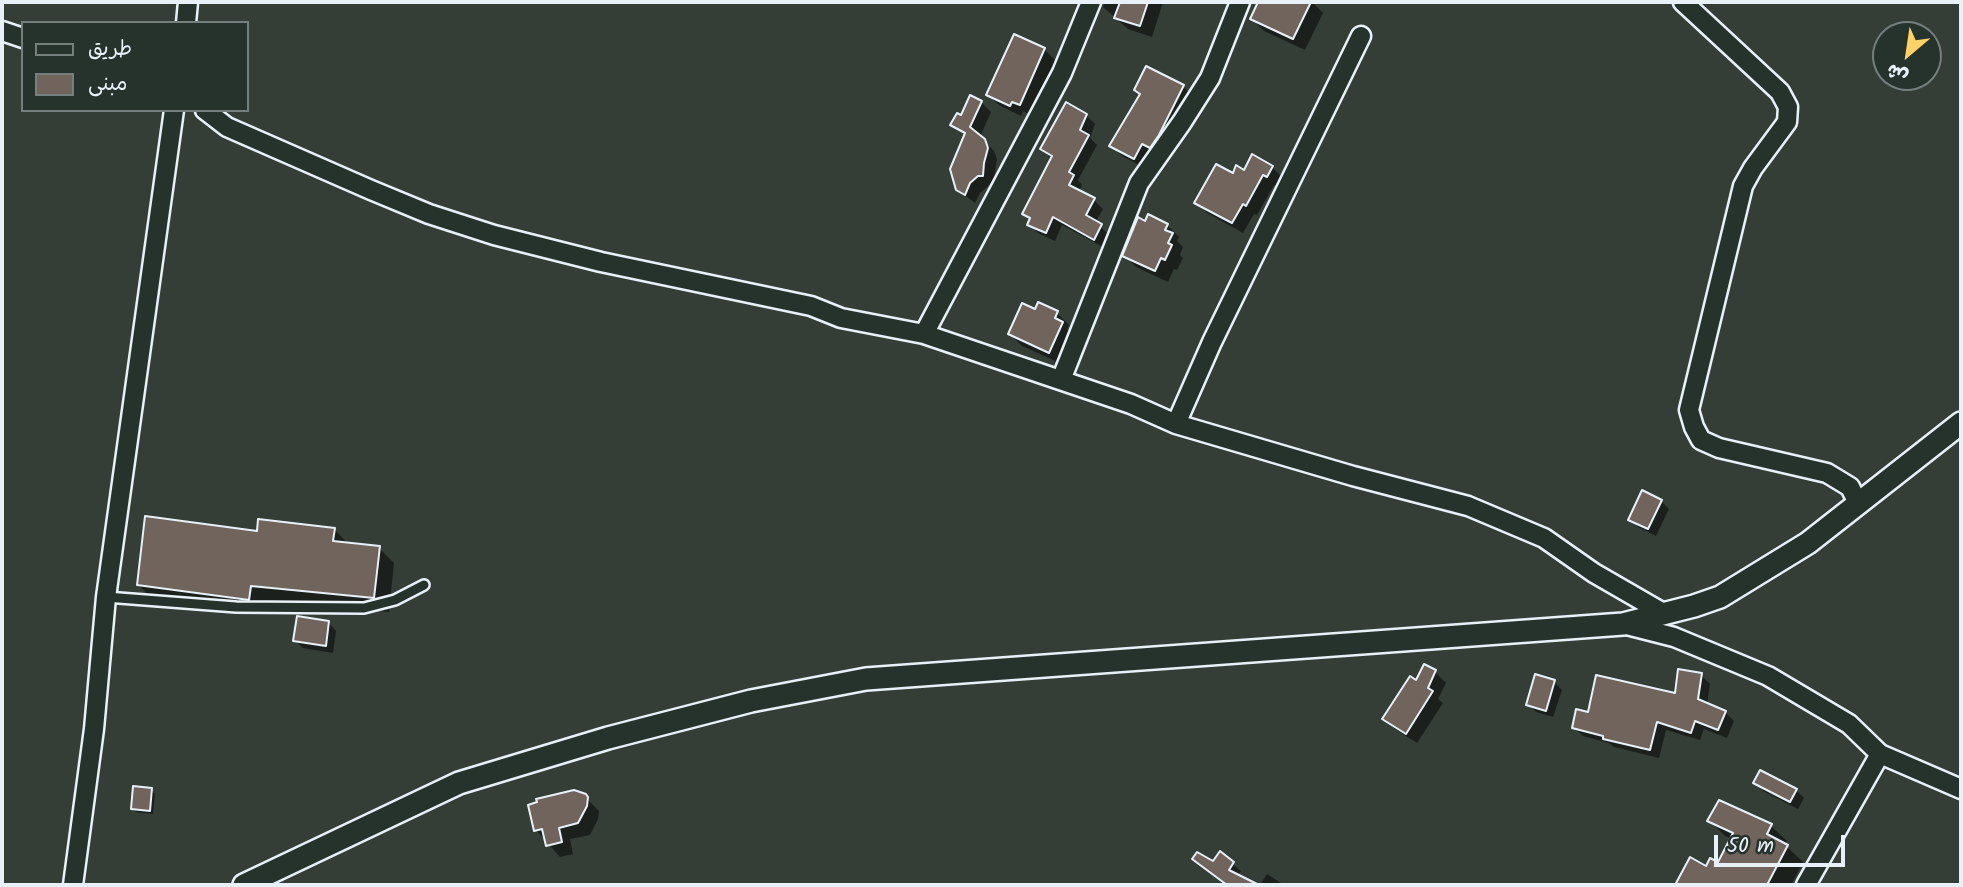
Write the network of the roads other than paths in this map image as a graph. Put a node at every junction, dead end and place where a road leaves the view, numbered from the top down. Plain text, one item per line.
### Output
1 (188, 2) edge
2 (1091, 2) edge
3 (1240, 2) edge
4 (1682, 2) edge
5 (186, 21) edge
6 (2, 31) edge
7 (1361, 36) dead end
8 (21, 37) edge
9 (174, 112) edge
10 (208, 112) edge
11 (924, 334) junction
12 (1061, 380) junction
13 (1961, 423) edge
14 (1175, 424) junction
15 (1858, 503) junction
16 (424, 585) dead end
17 (107, 597) junction
18 (1665, 614) junction
19 (1623, 624) junction
20 (1880, 754) junction
21 (1961, 789) edge
22 (73, 885) edge
23 (244, 885) edge
24 (1806, 885) edge

1 - 5 street
2 - 11 street
3 - 12 street
4 - 15 street
6 - 8 street
7 - 14 street
9 - 17 street
10 - 11 street
11 - 12 street
12 - 14 street
13 - 15 street
14 - 18 street
15 - 18 street
16 - 17 lane
17 - 22 street
18 - 19 street
19 - 20 street
19 - 23 street
20 - 21 street
20 - 24 street

